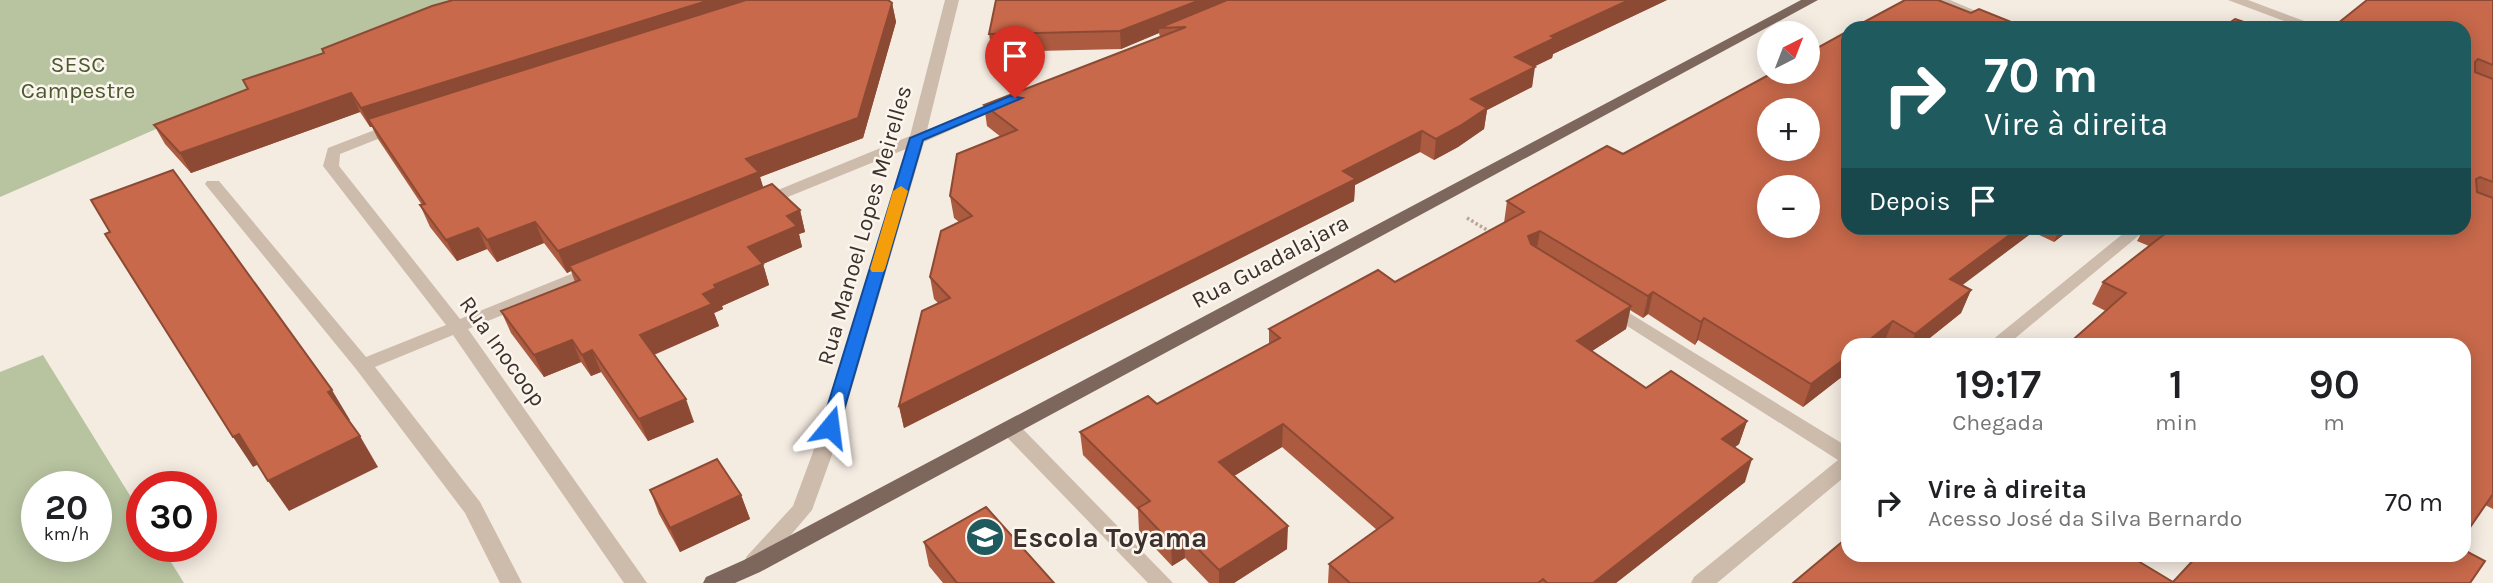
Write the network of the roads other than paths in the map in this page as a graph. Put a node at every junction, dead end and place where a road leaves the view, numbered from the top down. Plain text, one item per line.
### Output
1 (952, 0) edge
2 (1811, 0) edge
3 (1938, 0) edge
4 (2235, 0) edge
5 (2282, 0) edge
6 (2267, 11) junction
7 (1991, 21) edge
8 (2296, 21) edge
9 (1019, 97) edge
10 (414, 121) edge
11 (916, 138) junction
12 (214, 184) dead end
13 (751, 206) edge
14 (2131, 235) edge
15 (610, 264) edge
16 (1593, 296) edge
17 (457, 327) junction
18 (2004, 338) edge
19 (363, 365) junction
20 (1010, 428) junction
21 (1841, 453) edge
22 (1841, 469) edge
23 (752, 566) junction
24 (510, 583) edge
25 (636, 583) edge
26 (714, 583) edge
27 (1163, 583) edge
28 (1702, 583) edge

1 - 11 street, Rua Manoel Lopes Meirelles
2 - 20 main road, Rua Guadalajara
3 - 7 street
4 - 6 street
5 - 6 street
6 - 8 street
9 - 11 street
10 - 17 street, Rua Inocoop
11 - 13 street
11 - 23 street, Rua Manoel Lopes Meirelles
12 - 19 street
14 - 18 street
15 - 17 street
16 - 21 street
17 - 19 street
17 - 25 street, Rua Inocoop
19 - 24 street
20 - 23 main road, Rua Guadalajara
20 - 27 street
22 - 28 street
23 - 26 main road, Rua Guadalajara

